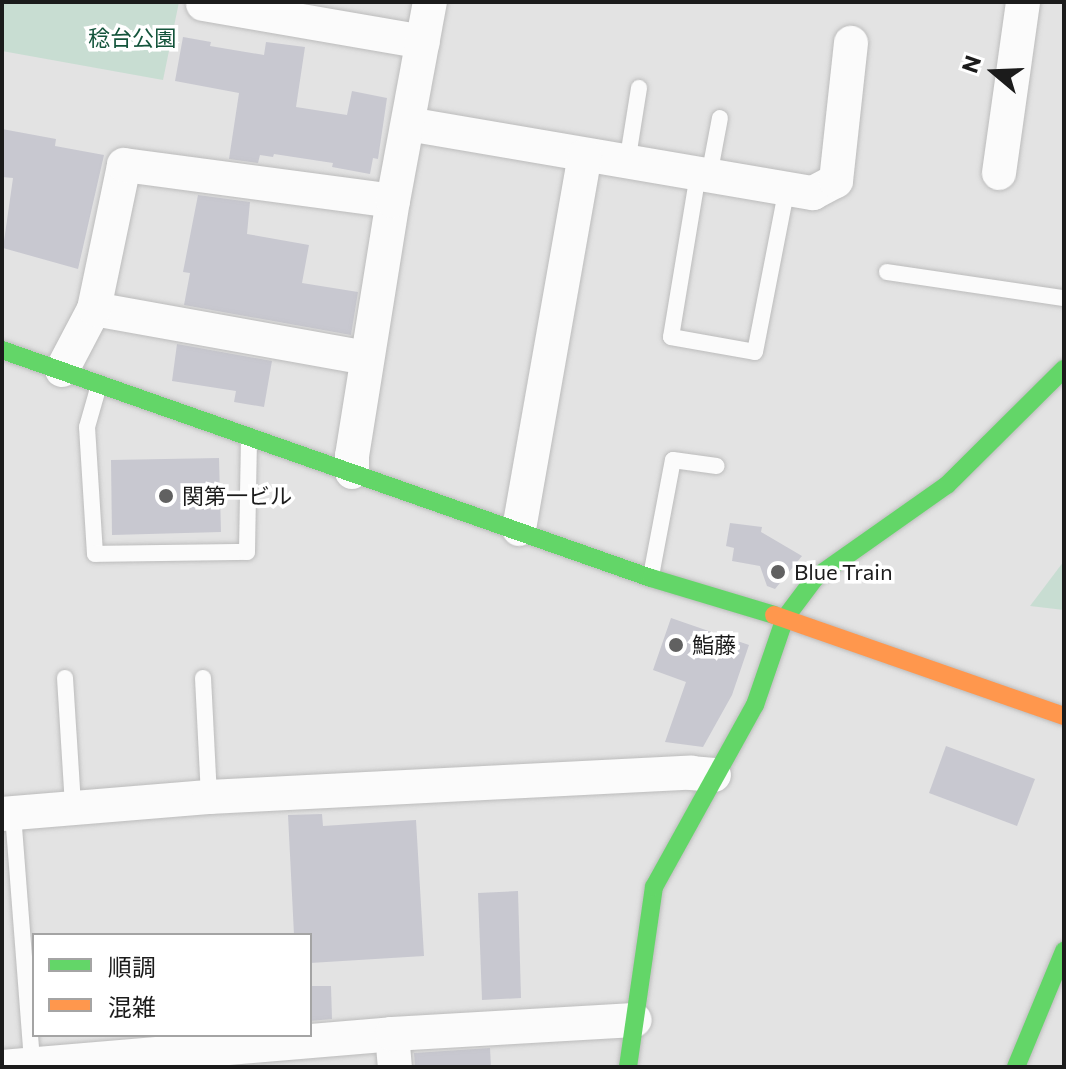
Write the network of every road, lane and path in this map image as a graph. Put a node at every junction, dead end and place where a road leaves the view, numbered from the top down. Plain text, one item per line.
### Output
1 (430, 2) edge
2 (1023, 2) edge
3 (203, 4) dead end
4 (265, 8) edge
5 (423, 42) junction
6 (851, 43) dead end
7 (639, 88) dead end
8 (720, 118) dead end
9 (408, 124) junction
10 (585, 156) junction
11 (627, 163) junction
12 (999, 173) dead end
13 (703, 175) junction
14 (787, 188) junction
15 (393, 201) junction
16 (887, 272) dead end
17 (1064, 298) edge
18 (94, 309) junction
19 (2, 350) edge
20 (367, 358) junction
21 (1064, 369) edge
22 (62, 370) junction
23 (99, 383) junction
24 (250, 435) junction
25 (717, 466) dead end
26 (352, 472) junction
27 (519, 529) junction
28 (651, 578) junction
29 (785, 618) junction
30 (65, 678) dead end
31 (203, 678) dead end
32 (1064, 716) edge
33 (714, 775) junction
34 (209, 797) junction
35 (73, 806) junction
36 (7, 814) edge
37 (1064, 951) edge
38 (635, 1020) junction
39 (393, 1051) edge
40 (280, 1055) edge
41 (120, 1062) edge
42 (17, 1065) edge
43 (628, 1067) edge
44 (1016, 1067) edge

1 - 5 street
2 - 12 street
3 - 4 street
4 - 5 street
5 - 9 street
6 - 14 street
7 - 11 lane
8 - 13 lane
9 - 10 street
9 - 15 street
10 - 11 street
10 - 27 street
11 - 13 street
13 - 14 street
13 - 14 lane
15 - 18 street
15 - 20 street
16 - 17 lane
18 - 20 street
18 - 22 street
19 - 22 street
20 - 26 street
21 - 29 street
22 - 23 street
23 - 24 street
23 - 24 lane
24 - 26 street
25 - 28 lane
26 - 27 street
27 - 28 street
28 - 29 street
29 - 32 street
29 - 33 street
30 - 35 lane
31 - 34 lane
33 - 34 street
33 - 38 street
34 - 35 street
35 - 36 street
36 - 42 lane
37 - 44 street
38 - 39 street
38 - 43 street
39 - 40 street
40 - 41 street
41 - 42 street

